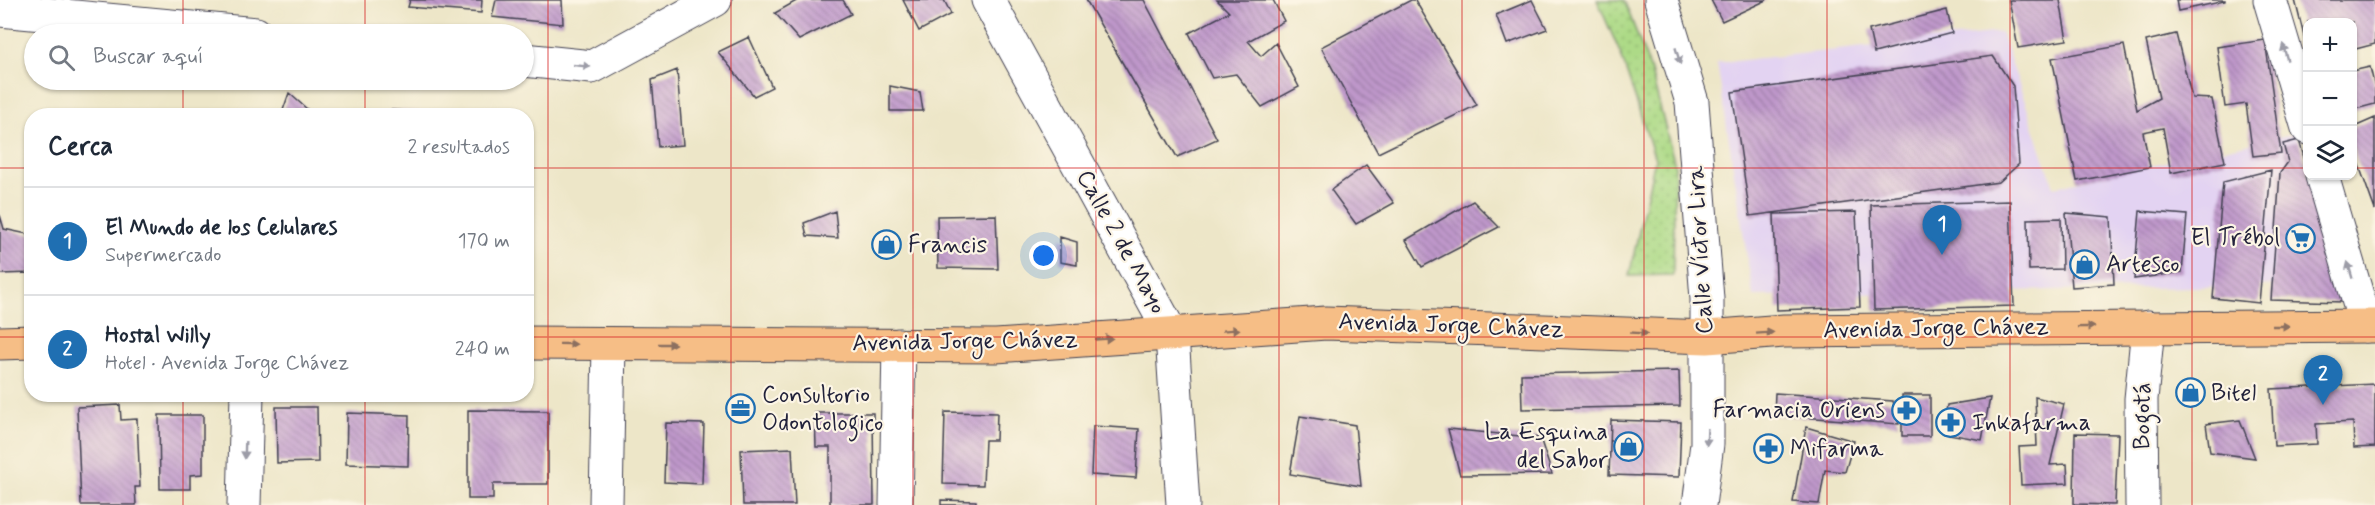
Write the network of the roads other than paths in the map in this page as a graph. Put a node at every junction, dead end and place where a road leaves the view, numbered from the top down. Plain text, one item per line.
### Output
1 (715, 0) edge
2 (988, 0) edge
3 (1661, 0) edge
4 (2270, 0) edge
5 (0, 10) edge
6 (149, 24) edge
7 (534, 61) edge
8 (2306, 126) edge
9 (2323, 180) edge
10 (2371, 326) edge
11 (2148, 327) junction
12 (1172, 334) junction
13 (1707, 337) junction
14 (24, 342) edge
15 (0, 343) edge
16 (534, 343) edge
17 (609, 344) junction
18 (899, 345) junction
19 (247, 402) edge
20 (244, 505) edge
21 (606, 505) edge
22 (896, 505) edge
23 (1183, 505) edge
24 (1699, 505) edge
25 (2142, 505) edge

7 -> 1 street
2 - 12 street, Calle 2 de Mayo
3 -> 13 street, Calle Víctor Lira
8 -> 4 street
5 - 6 street
10 -> 9 street
11 -> 10 main road, Avenida Jorge Chávez
13 -> 11 main road, Avenida Jorge Chávez
11 - 25 street, Bogotá
12 -> 13 main road, Avenida Jorge Chávez
18 -> 12 main road, Avenida Jorge Chávez
12 - 23 street, Calle 2 de Mayo
13 -> 24 street, Calle Víctor Lira
14 - 15 main road
16 -> 17 main road, Avenida Jorge Chávez
17 -> 18 main road, Avenida Jorge Chávez
17 - 21 street
18 - 22 street
19 -> 20 street

